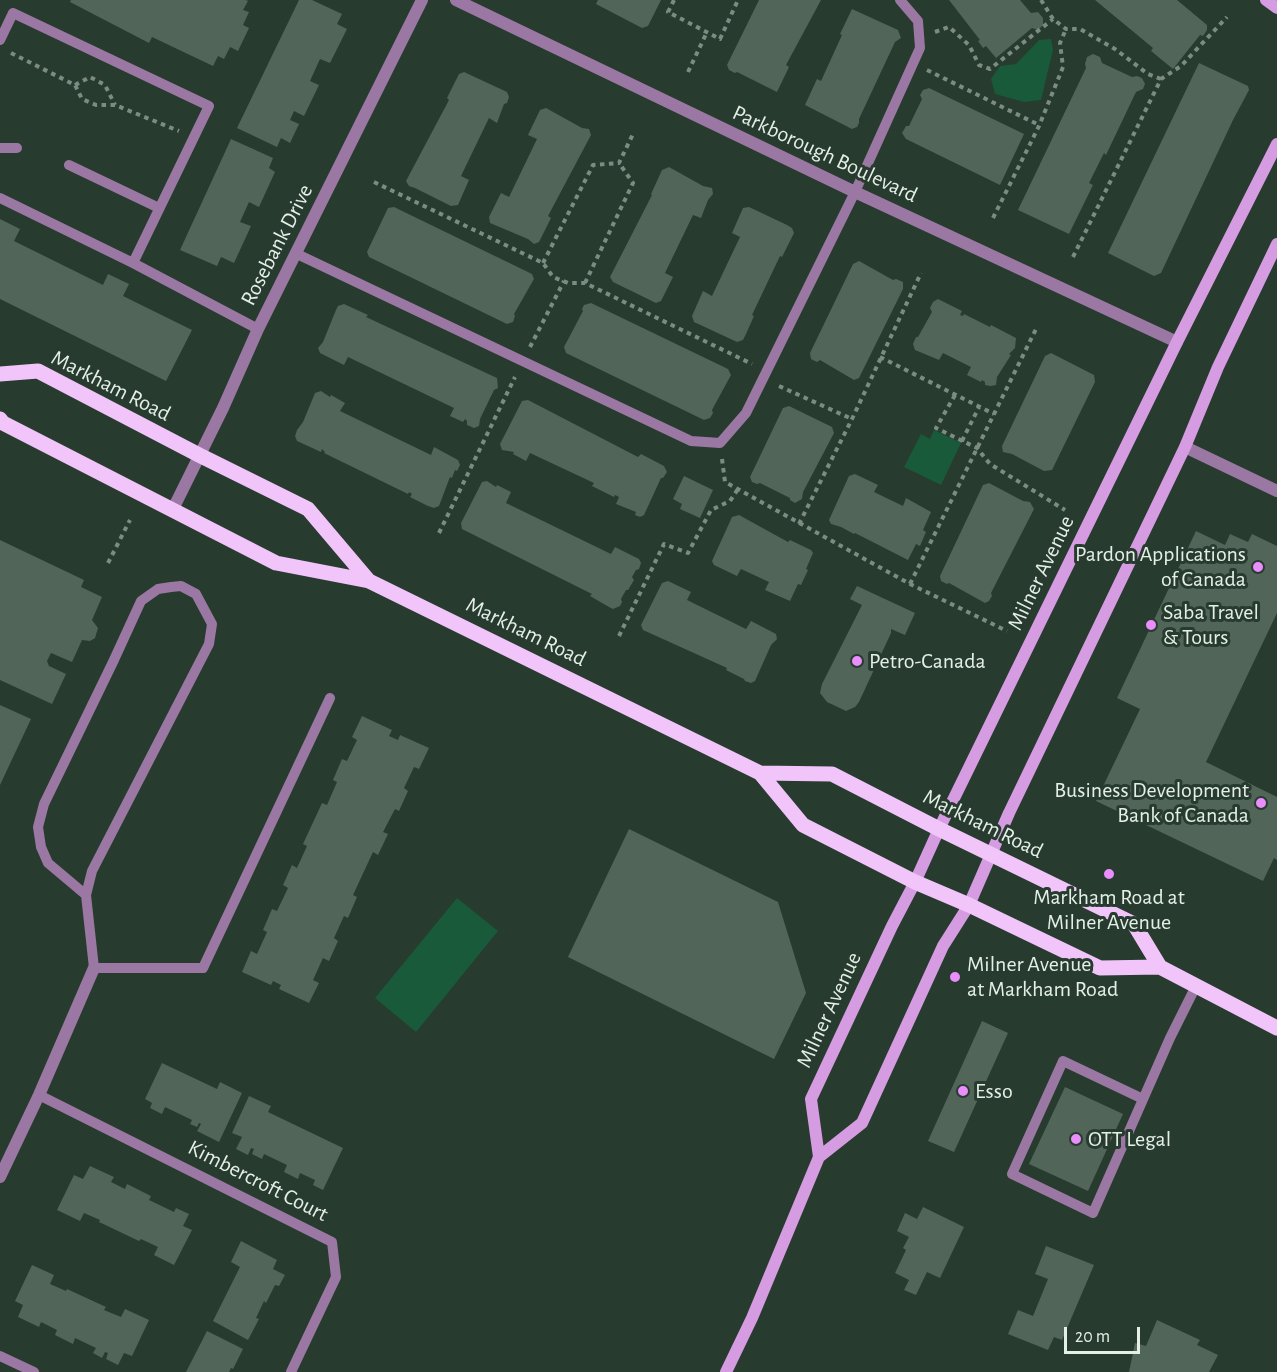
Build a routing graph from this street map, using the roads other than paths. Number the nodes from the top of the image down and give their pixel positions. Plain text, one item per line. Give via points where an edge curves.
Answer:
1 (422, 0) edge
2 (456, 0) edge
3 (900, 0) edge
4 (1266, 0) edge
5 (1277, 8) edge
6 (0, 40) edge
7 (1277, 144) edge
8 (0, 148) edge
9 (16, 148) dead end
10 (69, 165) dead end
11 (855, 192) junction
12 (0, 198) edge
13 (159, 208) junction
14 (1277, 244) edge
15 (297, 254) junction
16 (133, 263) junction
17 (258, 328) junction
18 (1177, 342) junction
19 (0, 374) edge
20 (0, 419) edge
21 (1185, 447) junction
22 (199, 455) junction
23 (1277, 491) edge
24 (172, 511) junction
25 (369, 581) junction
26 (330, 698) dead end
27 (760, 773) junction
28 (939, 829) junction
29 (991, 854) junction
30 (915, 882) junction
31 (86, 895) junction
32 (969, 905) junction
33 (1160, 967) junction
34 (94, 968) junction
35 (1196, 986) junction
36 (1277, 1028) edge
37 (39, 1095) junction
38 (1143, 1099) junction
39 (819, 1157) junction
40 (0, 1177) edge
41 (0, 1356) edge
42 (34, 1372) edge
43 (291, 1372) edge
44 (726, 1372) edge

1 - 15 street, Rosebank Drive
2 - 11 street, Parkborough Boulevard
3 - 11 lane via 918,21 920,48
4 - 5 main road
6 - 13 lane via 13,13 209,106
7 - 18 main road, Milner Avenue
8 - 9 lane
10 - 13 lane
11 - 15 lane via 746,413 720,443 691,441
11 - 18 street, Parkborough Boulevard
12 - 16 lane
13 - 16 lane
14 - 21 main road
15 - 17 street, Rosebank Drive
16 - 17 lane
17 - 22 street, Rosebank Drive
18 - 28 main road, Milner Avenue
19 - 22 main road, Markham Road via 38,371
20 - 24 main road, Markham Road
21 - 23 street
21 - 29 main road
22 - 24 street, Rosebank Drive
22 - 25 main road, Markham Road via 308,508
24 - 25 main road, Markham Road via 276,563
25 - 27 main road, Markham Road
26 - 34 lane via 203,968
27 - 28 main road, Markham Road via 832,774
27 - 30 main road, Markham Road via 803,825
28 - 29 main road, Markham Road
28 - 30 main road, Milner Avenue
29 - 32 main road
29 - 33 main road, Markham Road via 1134,924
30 - 32 main road, Markham Road
30 - 39 main road, Milner Avenue via 811,1099
31 - 31 lane via 92,871 209,644 212,624 196,594 182,586 158,589 141,601 44,804 38,827 48,863
31 - 34 lane
32 - 33 main road, Markham Road via 1100,968
32 - 39 main road via 943,946 862,1123
33 - 35 main road, Markham Road
34 - 37 street
35 - 36 main road, Markham Road
35 - 38 lane
37 - 40 street
37 - 43 lane, Kimbercroft Court via 332,1242 336,1277
38 - 38 lane via 1093,1213 1012,1174 1063,1061
39 - 44 main road
41 - 42 lane

